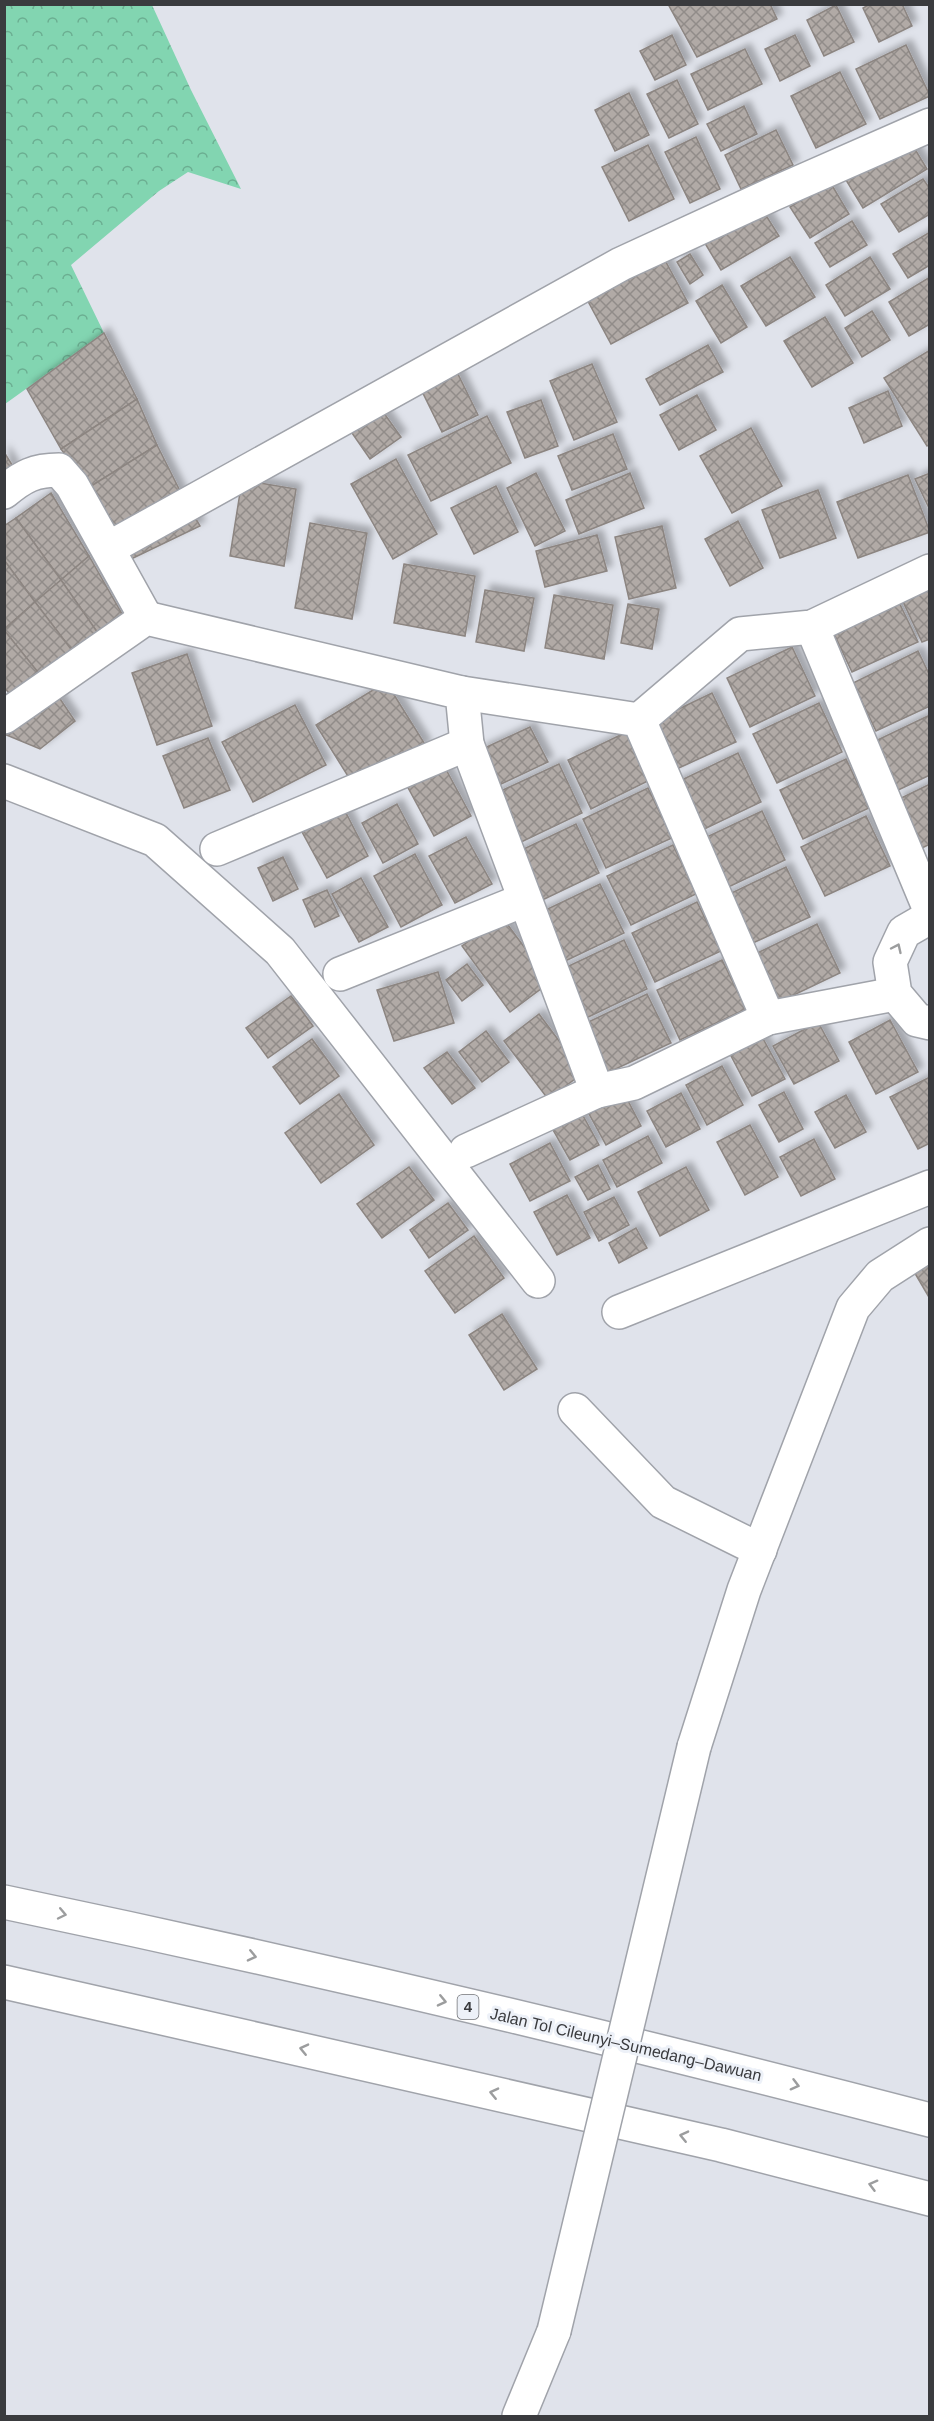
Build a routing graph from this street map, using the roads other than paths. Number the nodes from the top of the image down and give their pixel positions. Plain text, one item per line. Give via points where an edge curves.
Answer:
1 (930, 125) edge
2 (4, 492) edge
3 (109, 548) junction
4 (930, 571) edge
5 (146, 618) junction
6 (812, 627) junction
7 (462, 693) junction
8 (4, 717) edge
9 (639, 720) junction
10 (467, 744) junction
11 (4, 781) edge
12 (217, 849) dead end
13 (524, 900) junction
14 (930, 910) edge
15 (930, 916) edge
16 (340, 974) dead end
17 (895, 994) junction
18 (768, 1018) junction
19 (930, 1023) edge
20 (597, 1091) junction
21 (466, 1151) dead end
22 (930, 1187) edge
23 (930, 1244) edge
24 (538, 1281) dead end
25 (619, 1312) dead end
26 (575, 1410) dead end
27 (760, 1550) junction
28 (4, 1902) edge
29 (4, 1982) edge
30 (930, 2120) edge
31 (930, 2199) edge
32 (519, 2416) edge

1 - 3 main road via 621,264
2 - 3 main road via 40,470 59,470
3 - 5 main road
4 - 6 main road
5 - 7 main road
5 - 8 main road
6 - 9 main road via 740,634
6 - 14 main road
7 - 9 main road
7 - 10 main road
9 - 18 main road
10 - 12 main road
10 - 13 main road
11 - 24 main road via 155,840 279,951
13 - 16 main road
13 - 20 main road
17 -> 15 main road via 891,962 904,932
17 - 18 main road
17 - 19 main road via 917,1020
18 - 20 main road via 634,1083
20 - 21 main road
22 - 25 main road
23 - 27 main road via 880,1276 853,1308
26 - 27 main road via 663,1502
27 - 32 main road, bridge via 694,1747 554,2331
28 -> 30 main road, Jalan Tol Cileunyi–Sumedang–Dawuan / 4 via 728,2067
31 -> 29 main road via 721,2145

